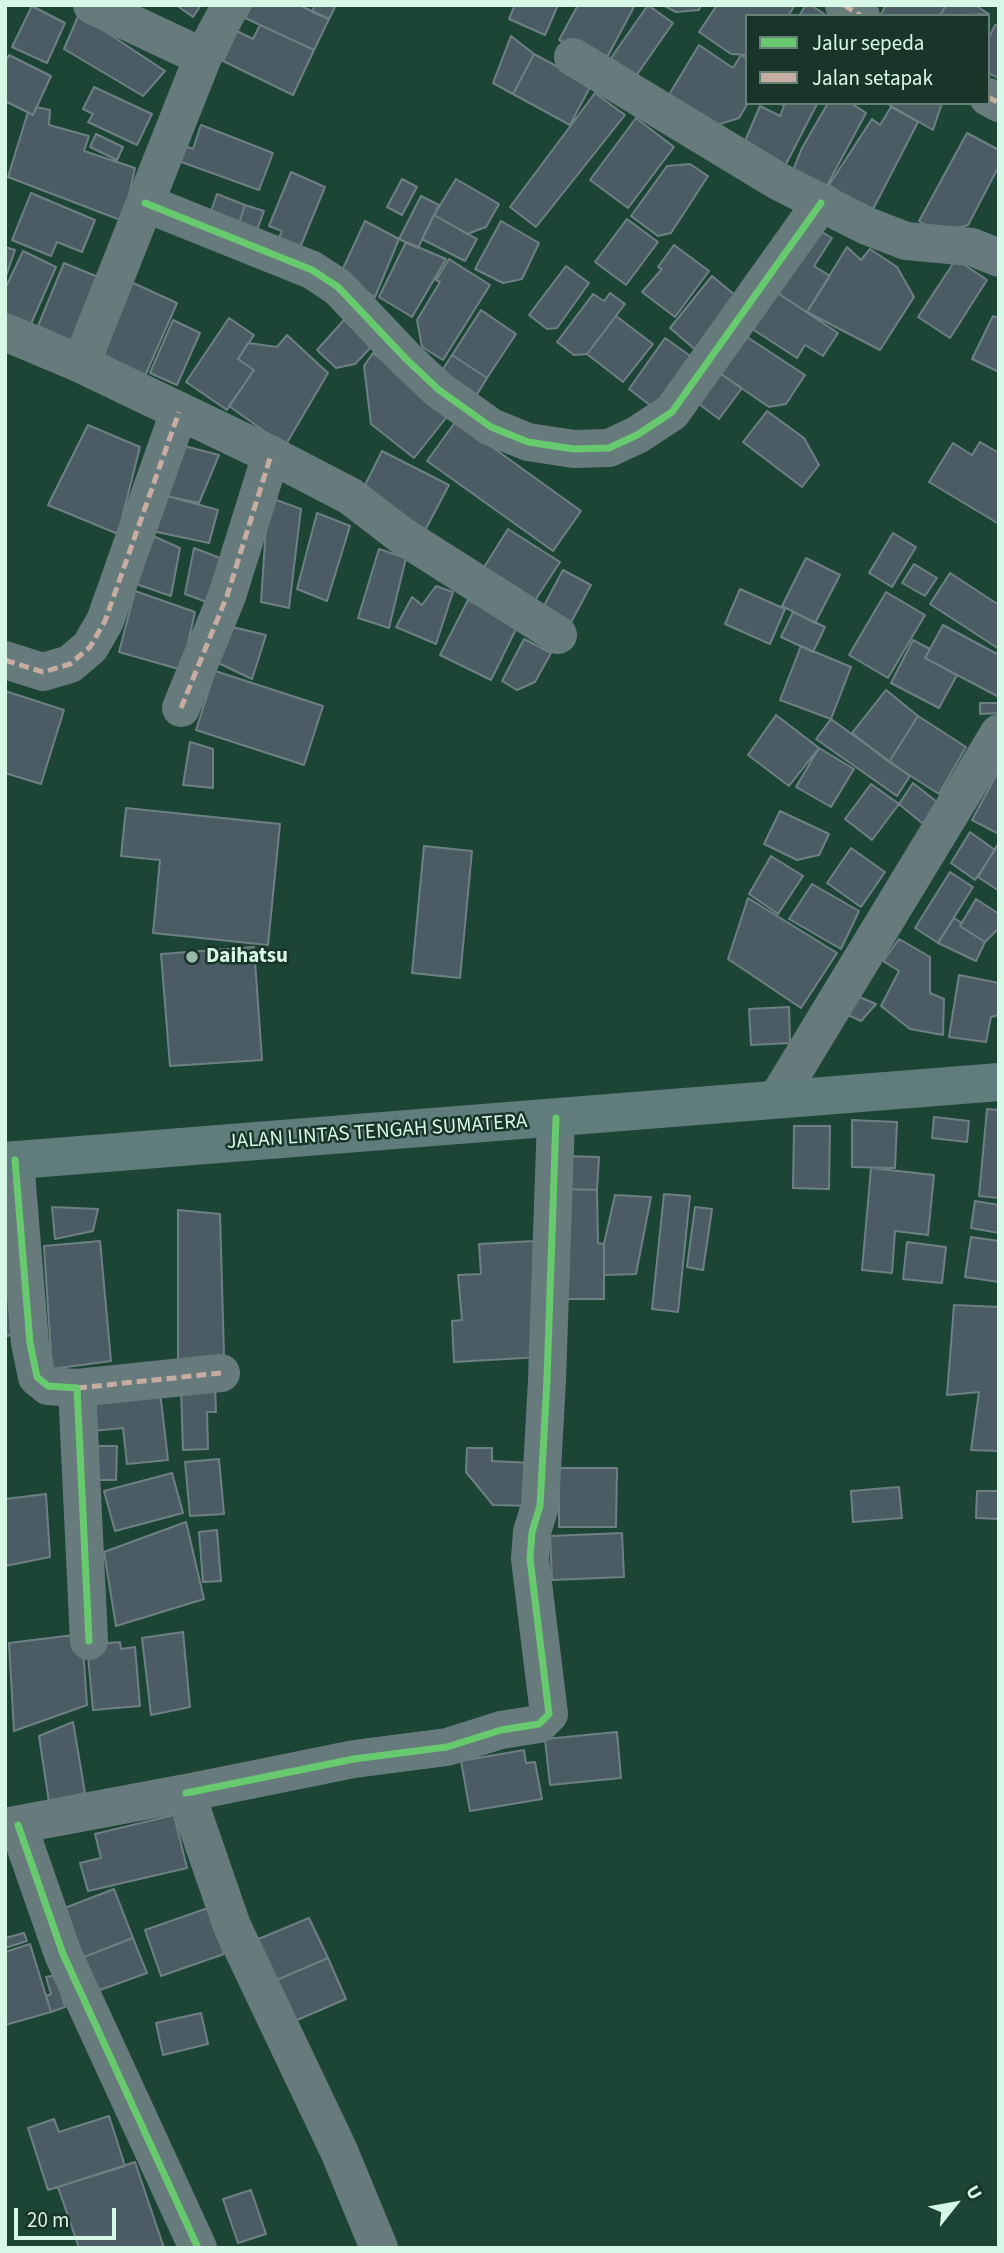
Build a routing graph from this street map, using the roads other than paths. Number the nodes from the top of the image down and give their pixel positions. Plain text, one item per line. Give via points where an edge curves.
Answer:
1 (92, 5) edge
2 (231, 5) edge
3 (203, 57) junction
4 (573, 57) dead end
5 (145, 203) junction
6 (821, 203) junction
7 (999, 258) edge
8 (5, 332) edge
9 (81, 364) junction
10 (180, 412) junction
11 (271, 454) junction
12 (558, 635) dead end
13 (5, 660) edge
14 (181, 708) dead end
15 (999, 733) edge
16 (999, 1082) edge
17 (777, 1099) junction
18 (556, 1118) junction
19 (10, 1161) edge
20 (221, 1373) dead end
21 (77, 1388) junction
22 (89, 1641) dead end
23 (186, 1793) junction
24 (12, 1826) edge
25 (198, 2248) edge
26 (379, 2248) edge

1 - 3 street
2 - 3 street
3 - 5 street
4 - 6 street
5 - 6 street via 312,270 338,287 439,390 491,427 528,442 574,449 609,448 672,412
5 - 9 street
6 - 7 street via 906,241 972,247
8 - 9 street
9 - 10 street
10 - 11 street
10 - 13 street via 105,621 90,647 70,664 43,672
11 - 12 street via 350,496 401,535
11 - 14 street via 227,596
15 - 17 street
16 - 17 highway, JALAN LINTAS TENGAH SUMATERA
17 - 18 highway, JALAN LINTAS TENGAH SUMATERA
18 - 19 highway, JALAN LINTAS TENGAH SUMATERA
18 - 23 street via 541,1493 530,1559 549,1714 539,1724 447,1747 366,1757
19 - 21 street via 37,1377 48,1386
20 - 21 street
21 - 22 street
23 - 24 street
23 - 26 street via 232,1926 339,2151
24 - 25 street via 63,1954

